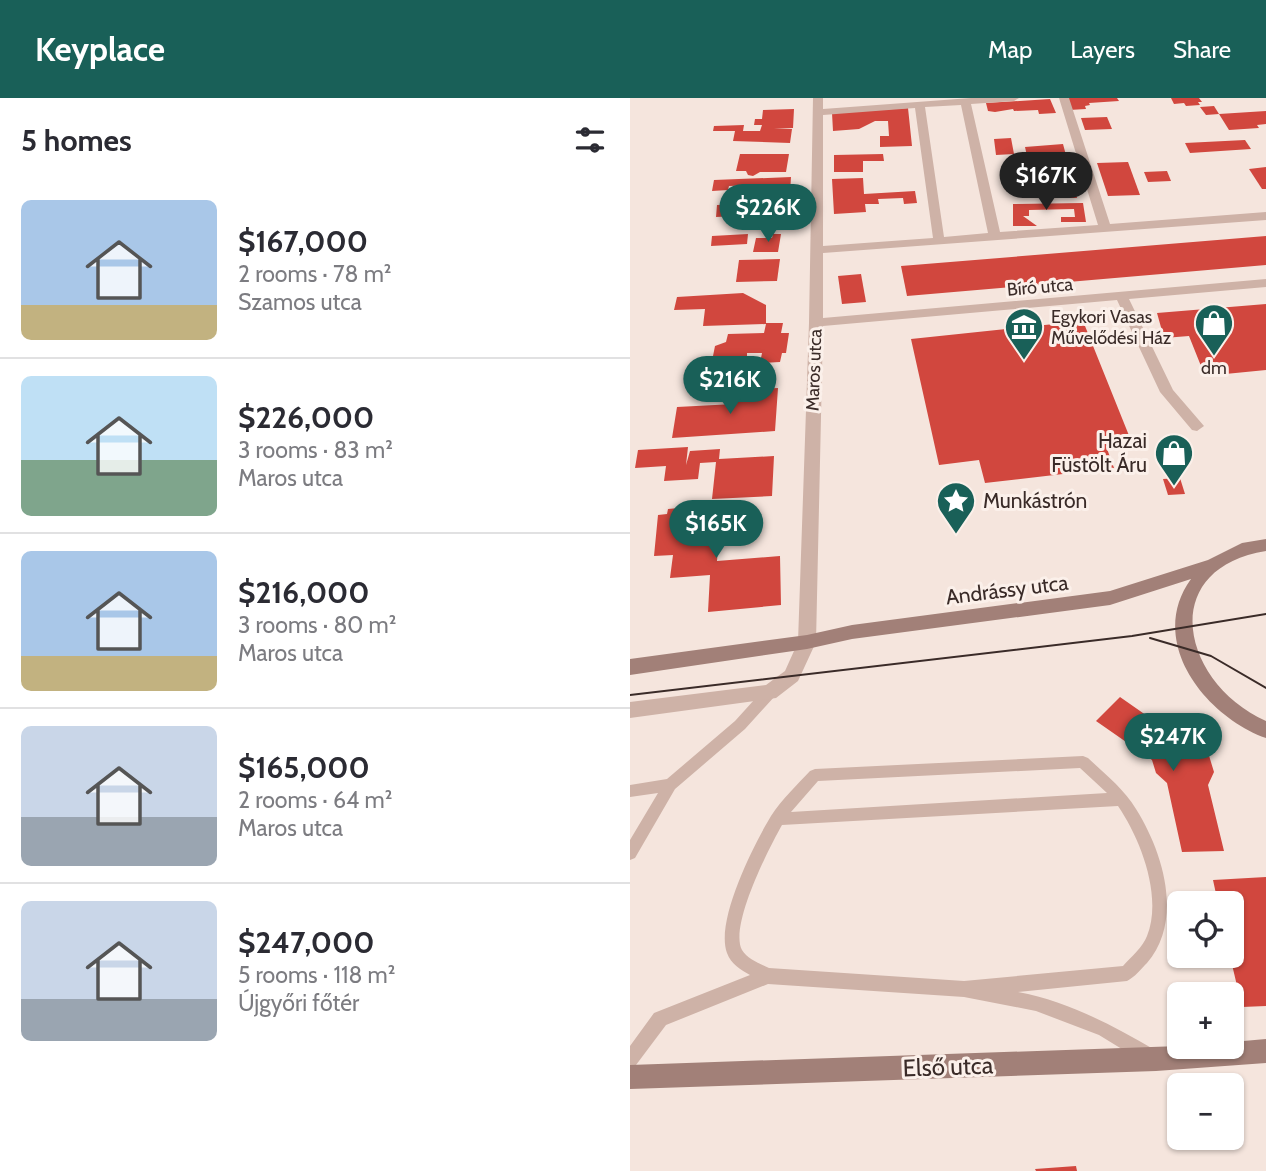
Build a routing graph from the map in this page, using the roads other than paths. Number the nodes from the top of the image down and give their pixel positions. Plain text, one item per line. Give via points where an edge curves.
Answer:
1 (1014, 98) edge
2 (1064, 98) edge
3 (965, 102) junction
4 (818, 105) edge
5 (919, 105) junction
6 (1266, 216) edge
7 (1105, 228) junction
8 (995, 236) junction
9 (940, 241) junction
10 (816, 250) junction
11 (1266, 283) edge
12 (1122, 297) junction
13 (816, 323) junction
14 (1197, 426) dead end
15 (1266, 544) edge
16 (1210, 566) junction
17 (807, 642) junction
18 (630, 667) edge
19 (770, 692) junction
20 (630, 710) edge
21 (1266, 730) edge
22 (670, 785) junction
23 (630, 791) edge
24 (1122, 799) junction
25 (777, 819) junction
26 (630, 853) edge
27 (768, 976) junction
28 (964, 989) junction
29 (1266, 1051) edge
30 (630, 1059) edge
31 (1156, 1059) junction
32 (630, 1077) edge

1 - 3 street
2 - 7 street
3 - 5 street
3 - 8 street
4 - 5 street
4 - 10 street, Maros utca
5 - 9 street
6 - 7 street
7 - 8 street
8 - 9 street
9 - 10 street
10 - 13 street, Maros utca
11 - 12 street, Bíró utca
12 - 13 street, Bíró utca
12 - 14 street via 1167,392
13 - 17 street, Maros utca
15 - 16 street, Andrássy utca via 1231,552
16 - 17 street, Andrássy utca via 1110,598
16 - 21 street via 1192,586 1183,620 1185,644 1192,662 1227,707
17 - 18 street, Andrássy utca
17 - 19 street via 792,676
19 - 20 street
19 - 22 lane via 740,725
22 - 23 lane
22 - 26 lane
24 - 25 lane
24 - 25 lane via 1083,762 815,775
24 - 28 lane via 1139,827 1161,905 1154,940 1127,973
25 - 27 lane via 733,915 731,936 734,951 745,963
27 - 28 lane
27 - 30 lane via 660,1019
28 - 31 lane via 1035,1003 1104,1029
29 - 31 street, Első utca
31 - 32 street, Első utca

